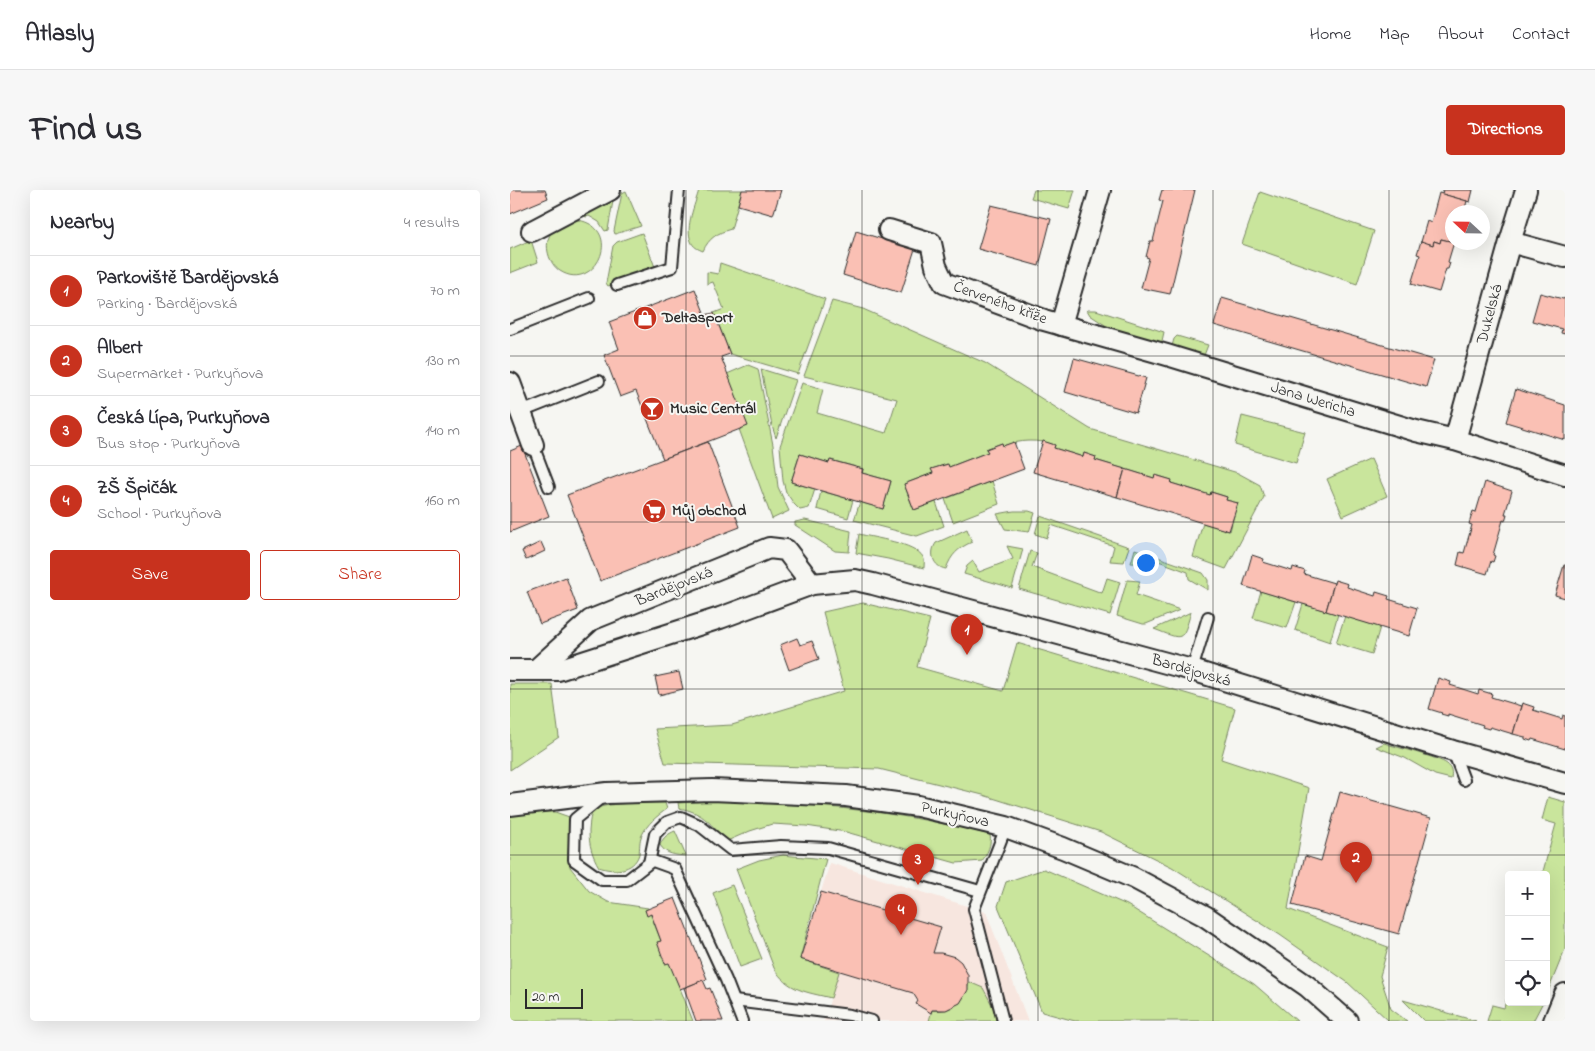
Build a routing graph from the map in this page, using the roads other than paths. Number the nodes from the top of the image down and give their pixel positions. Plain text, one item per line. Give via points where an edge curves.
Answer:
1 (610, 190) edge
2 (679, 190) edge
3 (1100, 190) edge
4 (1526, 190) edge
5 (889, 230) dead end
6 (532, 231) dead end
7 (1510, 242) junction
8 (1565, 257) edge
9 (617, 285) dead end
10 (589, 298) dead end
11 (1061, 325) junction
12 (510, 329) edge
13 (599, 381) dead end
14 (510, 382) edge
15 (516, 407) edge
16 (1455, 440) junction
17 (533, 445) joint
18 (1565, 475) edge
19 (549, 487) dead end
20 (812, 584) junction
21 (1208, 617) dead end
22 (510, 670) edge
23 (536, 670) junction
24 (1192, 670) junction
25 (1453, 751) junction
26 (1464, 780) dead end
27 (1565, 783) edge
28 (607, 793) junction
29 (510, 805) edge
30 (1006, 827) junction
31 (650, 860) junction
32 (980, 891) junction
33 (1565, 994) edge
34 (734, 1000) junction
35 (849, 1018) edge
36 (742, 1021) edge
37 (872, 1021) edge
38 (1003, 1021) edge
39 (1347, 1021) edge
40 (1554, 1021) edge

1 - 6 street
2 - 9 lane via 672,267
3 - 11 street, Červeného kříže
4 - 7 street, Dukelská
5 - 11 street, Červeného kříže via 931,243 944,283
7 - 8 street
7 - 16 street, Dukelská
10 - 12 lane
11 - 16 street, Jana Wericha
13 - 15 lane
14 - 15 street
15 - 17 street
16 - 18 street, Jana Wericha
17 - 19 lane
20 - 23 street, Bardějovská via 591,660 558,670
20 - 23 street, Bardějovská via 786,550 768,548 591,620
20 - 24 street, Bardějovská via 855,580 873,584
21 - 24 lane
22 - 23 street, Bardějovská
24 - 25 street, Bardějovská via 1288,706
25 - 26 lane
25 - 27 street, Bardějovská
28 - 29 street, Purkyňova
28 - 30 street, Purkyňova via 712,790 846,796 918,806
28 - 31 lane via 575,819 574,860 602,880 627,880
30 - 32 lane
30 - 39 street, Purkyňova via 1134,878 1205,916 1307,986
31 - 32 lane via 655,834 667,822 681,817 700,825 731,850 781,846 828,848
31 - 34 lane via 675,868
32 - 38 lane via 974,909
33 - 40 street
34 - 35 lane
34 - 36 lane
35 - 37 lane

